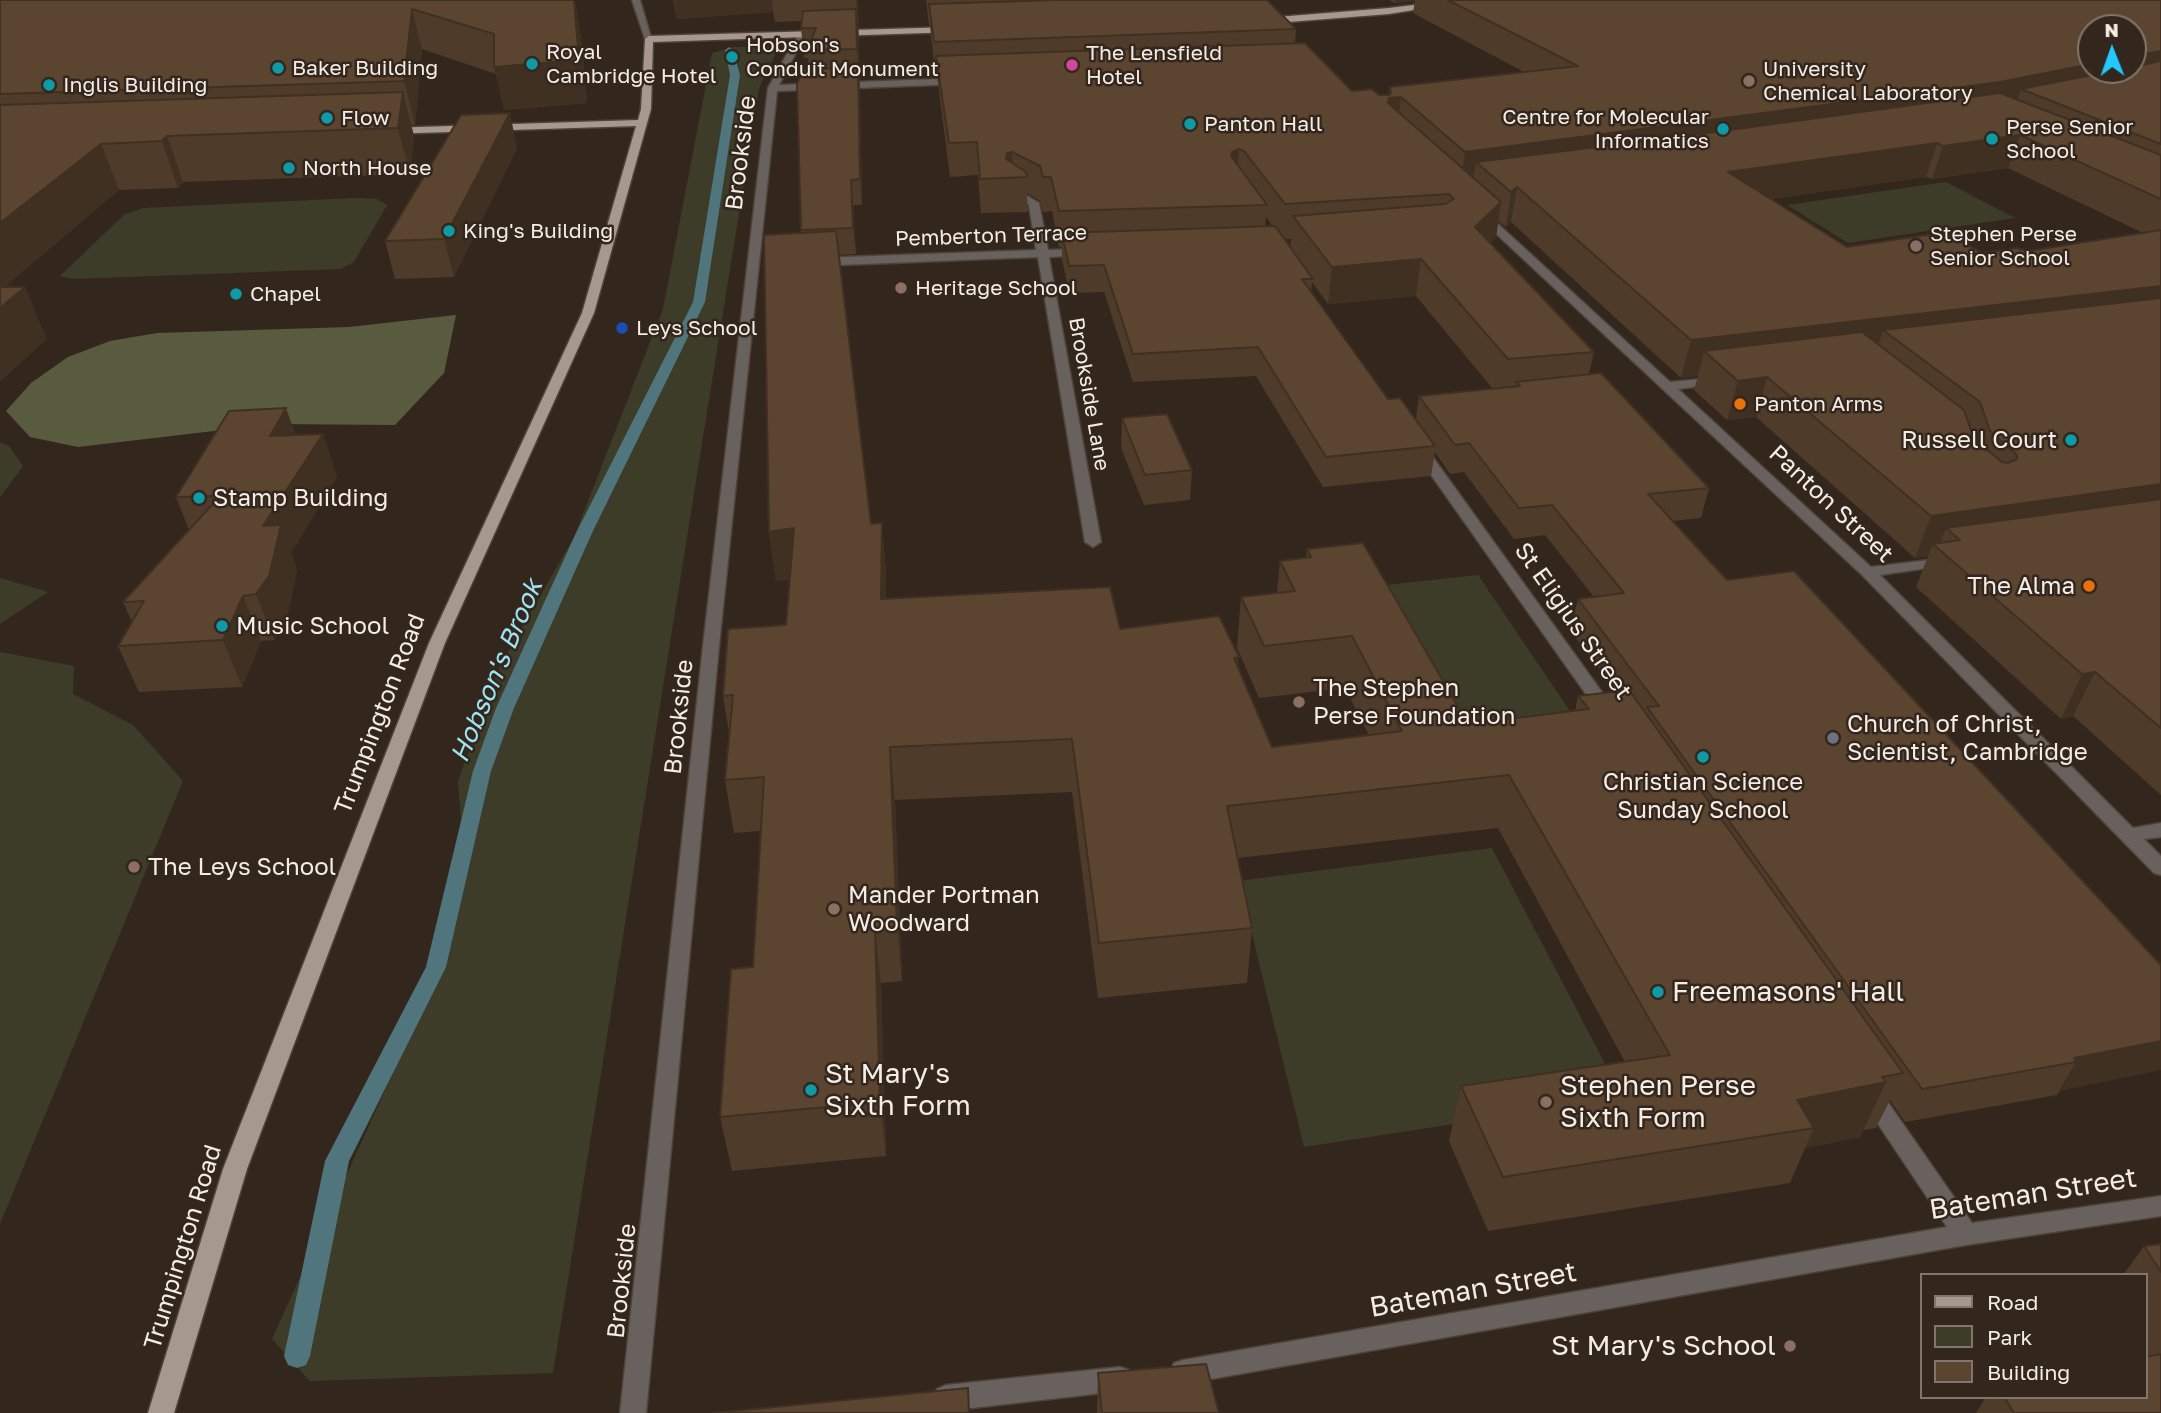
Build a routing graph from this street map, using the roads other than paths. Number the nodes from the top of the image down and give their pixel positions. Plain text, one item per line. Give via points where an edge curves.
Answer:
1 (636, 0) edge
2 (1473, 0) edge
3 (1273, 21) junction
4 (1248, 22) edge
5 (967, 29) edge
6 (1281, 30) edge
7 (802, 34) junction
8 (649, 39) junction
9 (968, 80) edge
10 (773, 88) junction
11 (642, 123) junction
12 (381, 131) edge
13 (1014, 191) edge
14 (1467, 202) edge
15 (1095, 252) edge
16 (1043, 253) junction
17 (809, 262) edge
18 (1735, 378) edge
19 (1670, 386) junction
20 (1407, 431) edge
21 (1094, 542) dead end
22 (1959, 558) edge
23 (1868, 572) junction
24 (1620, 730) edge
25 (2161, 830) edge
26 (2128, 835) junction
27 (2161, 868) edge
28 (1856, 1074) edge
29 (2161, 1206) edge
30 (1966, 1234) junction
31 (915, 1401) edge
32 (161, 1413) edge
33 (633, 1413) edge

1 - 8 street
2 - 3 main road
3 - 4 main road
3 - 6 street
5 - 7 main road
7 - 8 main road
7 - 10 street, Brookside
8 - 11 main road, Trumpington Road
9 - 10 street
10 - 33 street, Brookside via 760,264 711,646
11 - 12 main road
11 - 32 main road, Trumpington Road via 588,313 437,643 235,1169
13 - 16 street, Brookside Lane via 1034,203
14 - 19 street, Panton Street
15 - 16 street, Pemberton Terrace
16 - 17 street, Pemberton Terrace
16 - 21 street, Brookside Lane
18 - 19 street
19 - 23 street, Panton Street
20 - 24 street, St Eligius Street
22 - 23 street
23 - 26 street, Panton Street
25 - 26 street
26 - 27 street, Panton Street
28 - 30 street
29 - 30 street, Bateman Street
30 - 31 street, Bateman Street via 1214,1368

